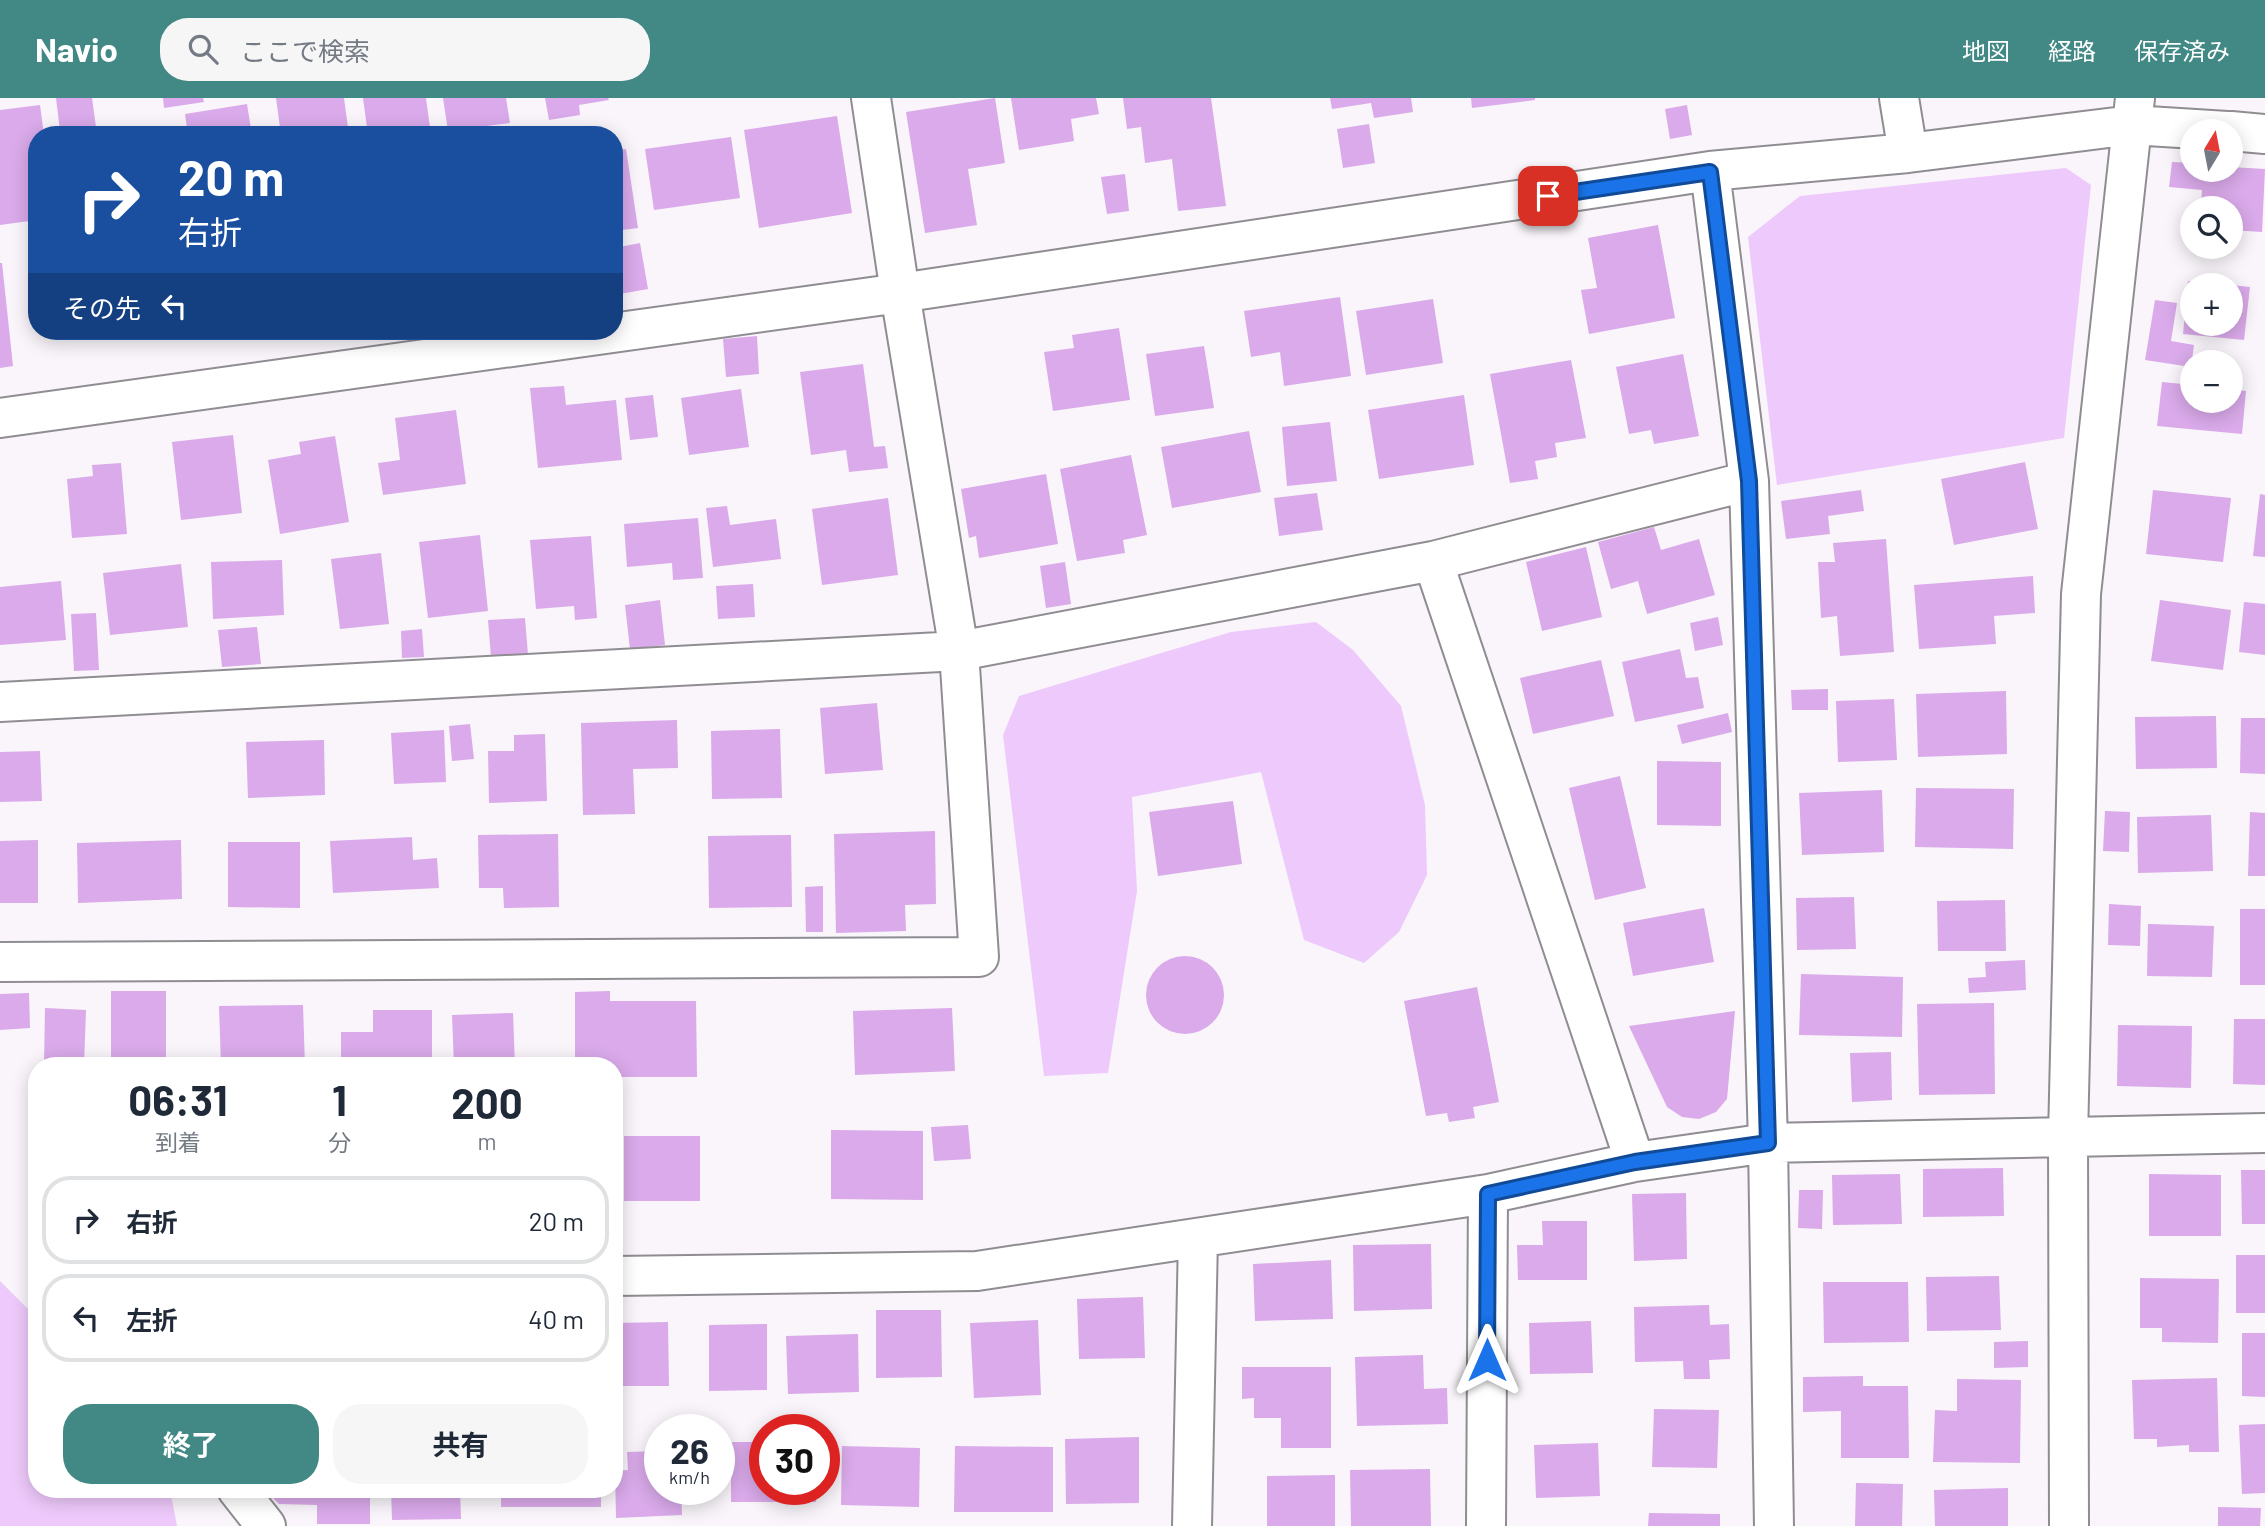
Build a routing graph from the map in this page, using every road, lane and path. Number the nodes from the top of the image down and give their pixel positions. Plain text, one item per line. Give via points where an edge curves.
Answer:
1 (871, 98) edge
2 (1899, 98) edge
3 (2133, 112) edge
4 (2180, 121) edge
5 (2244, 132) edge
6 (2265, 134) edge
7 (1908, 153) junction
8 (1710, 172) junction
9 (900, 293) junction
10 (623, 331) edge
11 (562, 340) edge
12 (0, 418) edge
13 (1749, 481) junction
14 (1433, 561) junction
15 (959, 651) junction
16 (0, 702) edge
17 (0, 962) edge
18 (2265, 1133) edge
19 (2068, 1137) junction
20 (1768, 1143) junction
21 (1635, 1162) junction
22 (1488, 1194) junction
23 (1198, 1238) junction
24 (623, 1276) edge
25 (244, 1498) edge
26 (266, 1526) edge
27 (1192, 1526) edge
28 (1486, 1526) edge
29 (1774, 1526) edge
30 (2069, 1526) edge

1 - 9 street
2 - 7 street
3 - 4 street
3 - 7 street
3 - 19 street via 2081,594
5 - 6 street
7 - 8 street
8 - 9 street
8 - 13 street
9 - 10 street
9 - 15 street
11 - 12 street
13 - 14 street
13 - 20 street
14 - 15 street
14 - 21 street
15 - 16 street
15 - 17 street via 979,957
18 - 19 street
19 - 20 street
19 - 30 street
20 - 21 street
20 - 29 street
21 - 22 street
22 - 23 street
22 - 28 street
23 - 24 street via 977,1272
23 - 27 street
25 - 26 street

